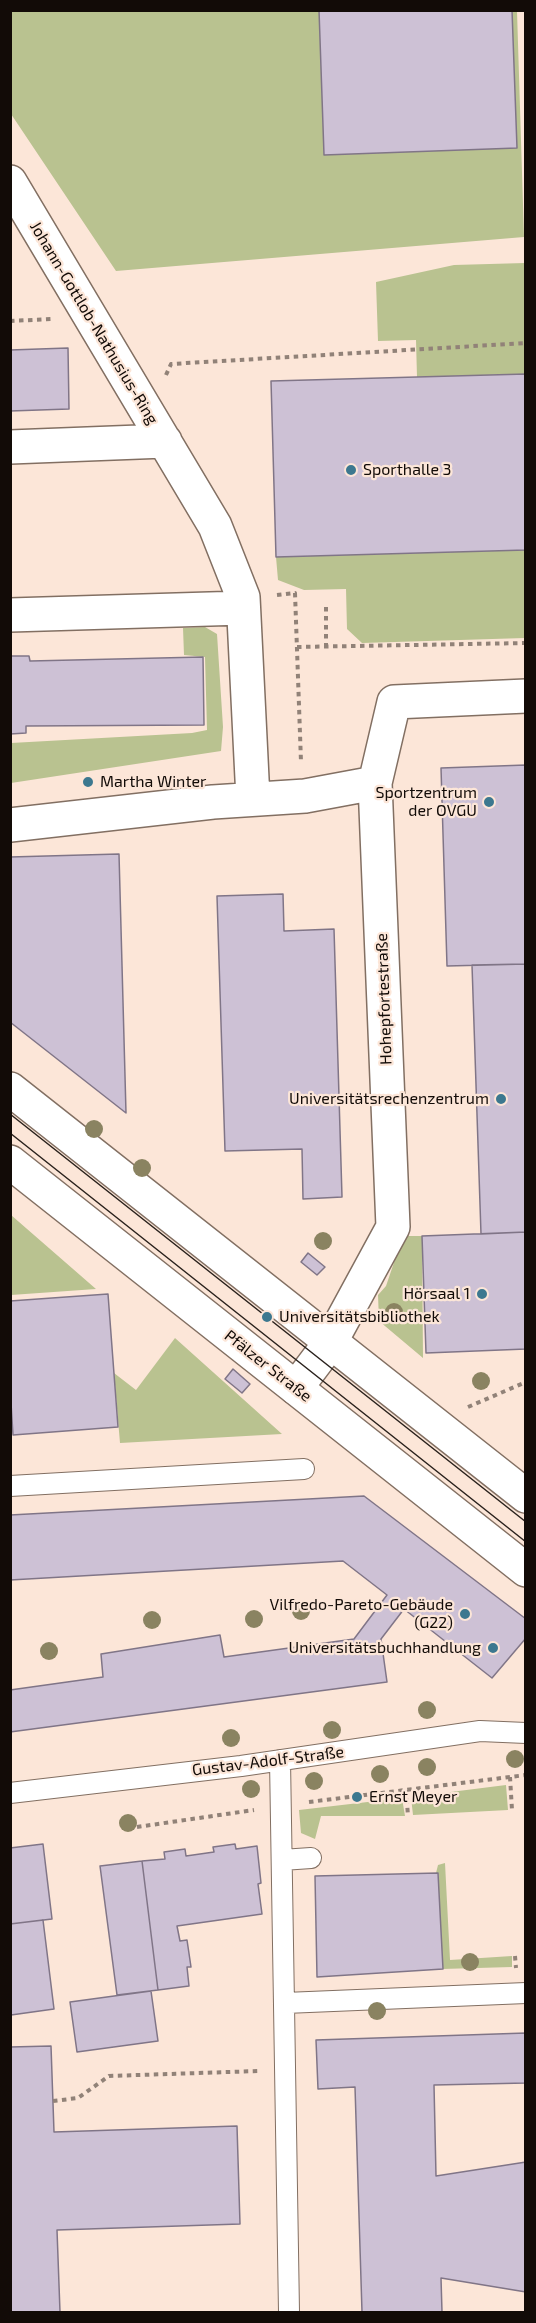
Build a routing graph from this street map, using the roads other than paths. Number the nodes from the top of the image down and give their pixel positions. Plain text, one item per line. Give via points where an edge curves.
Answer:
1 (15, 198) edge
2 (157, 427) junction
3 (10, 447) edge
4 (243, 602) junction
5 (10, 615) edge
6 (525, 696) edge
7 (375, 783) junction
8 (253, 799) junction
9 (10, 825) edge
10 (10, 1089) edge
11 (10, 1162) edge
12 (330, 1343) junction
13 (296, 1388) junction
14 (304, 1469) dead end
15 (10, 1486) edge
16 (525, 1496) edge
17 (525, 1570) edge
18 (525, 1733) edge
19 (280, 1760) junction
20 (10, 1793) edge
21 (311, 1857) dead end
22 (282, 1860) junction
23 (525, 1993) edge
24 (285, 2003) junction
25 (289, 2313) edge

1 - 2 street, Johann-Gottlob-Nathusius-Ring
2 - 3 street, Johann-Gottlob-Nathusius-Ring
2 - 4 street, Johann-Gottlob-Nathusius-Ring via 215,526
4 - 5 street
4 - 8 street, Johann-Gottlob-Nathusius-Ring
6 - 7 street, Hohepfortestraße via 394,702
7 - 8 street via 305,796
7 - 12 street, Hohepfortestraße via 393,1227
8 - 9 street
10 - 12 street
11 - 13 street, Pfälzer Straße
12 - 13 street, Hohepfortestraße
12 - 16 street
13 - 17 street, Pfälzer Straße
14 - 15 lane
18 - 19 lane, Gustav-Adolf-Straße via 480,1731
19 - 20 lane, Gustav-Adolf-Straße
19 - 22 lane
21 - 22 lane
22 - 24 lane
23 - 24 lane
24 - 25 lane

